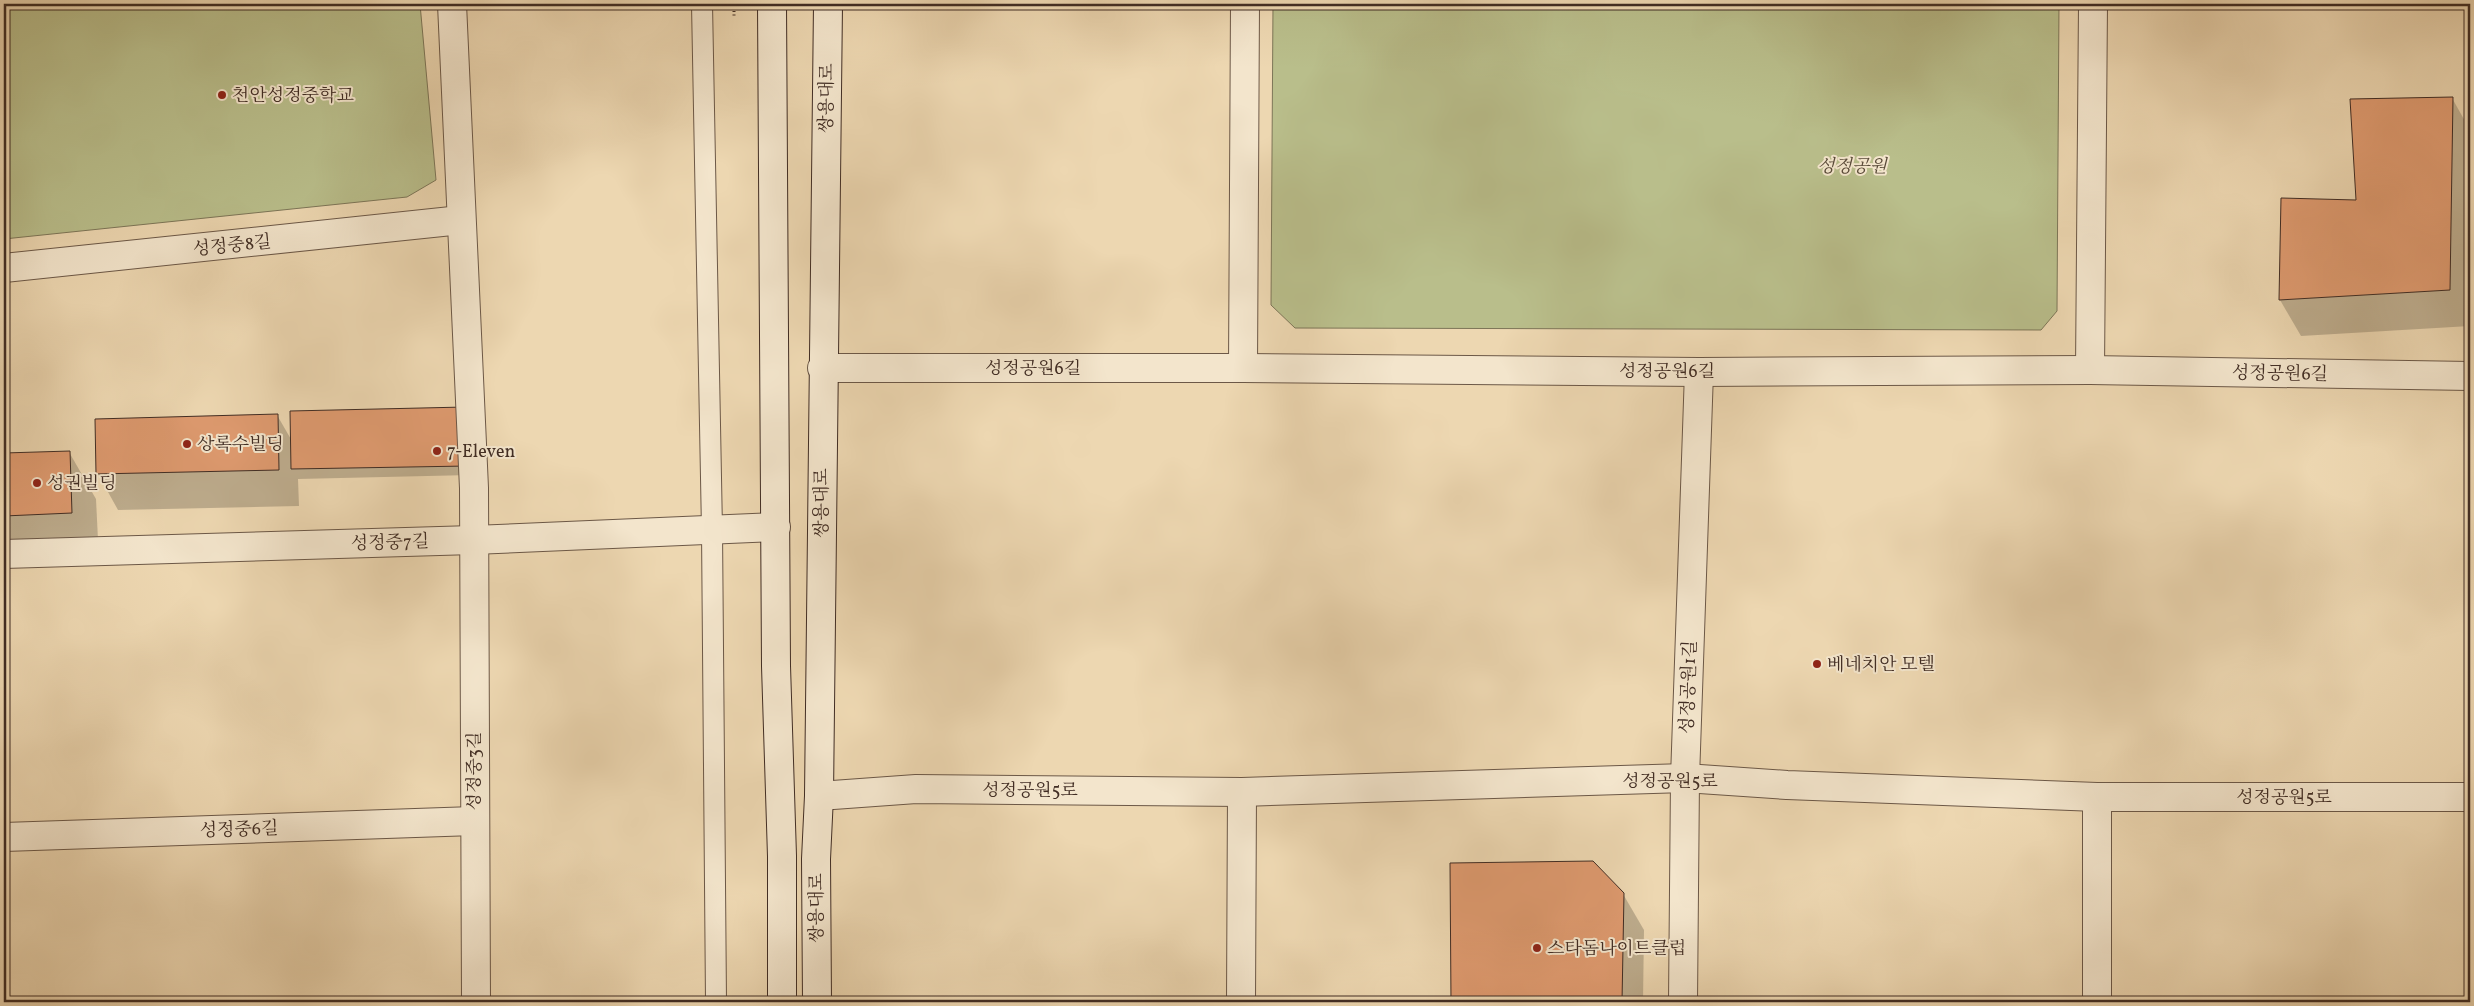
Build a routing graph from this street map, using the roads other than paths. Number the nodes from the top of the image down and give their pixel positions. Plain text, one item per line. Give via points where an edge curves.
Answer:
1 (452, 4) edge
2 (702, 4) edge
3 (772, 4) edge
4 (828, 4) edge
5 (1245, 4) edge
6 (2093, 4) edge
7 (461, 220) junction
8 (4, 268) edge
9 (822, 368) junction
10 (1243, 368) junction
11 (2090, 370) junction
12 (1699, 372) junction
13 (2470, 376) edge
14 (776, 527) junction
15 (712, 530) junction
16 (472, 540) junction
17 (4, 554) edge
18 (1685, 778) junction
19 (1242, 792) junction
20 (819, 796) junction
21 (2097, 796) junction
22 (2470, 797) edge
23 (474, 821) junction
24 (4, 837) edge
25 (476, 1002) edge
26 (716, 1002) edge
27 (782, 1002) edge
28 (817, 1002) edge
29 (1241, 1002) edge
30 (1683, 1002) edge
31 (2097, 1002) edge

1 - 7 street, 성정중3길
2 - 15 lane
3 - 14 street, 쌍용대로
4 - 9 street, 쌍용대로
5 - 10 street
6 - 11 street
7 - 8 street, 성정중8길
7 - 16 street, 성정중3길 via 474,488
9 - 10 street, 성정공원6길
9 - 20 street, 쌍용대로
10 - 12 street, 성정공원6길
11 - 12 street, 성정공원6길
11 - 13 street, 성정공원6길
12 - 18 street, 성정공원1길
14 - 15 street, 성정중7길
14 - 27 street, 쌍용대로
15 - 16 street, 성정중7길
15 - 26 lane
16 - 17 street, 성정중7길
16 - 23 street, 성정중3길
18 - 19 street, 성정공원5로
18 - 21 street, 성정공원5로 via 1786,786
18 - 30 street, 성정공원1길
19 - 20 street, 성정공원5로 via 916,789
19 - 29 street
20 - 28 street, 쌍용대로
21 - 22 street, 성정공원5로
21 - 31 street
23 - 24 street, 성정중6길
23 - 25 street, 성정중3길

